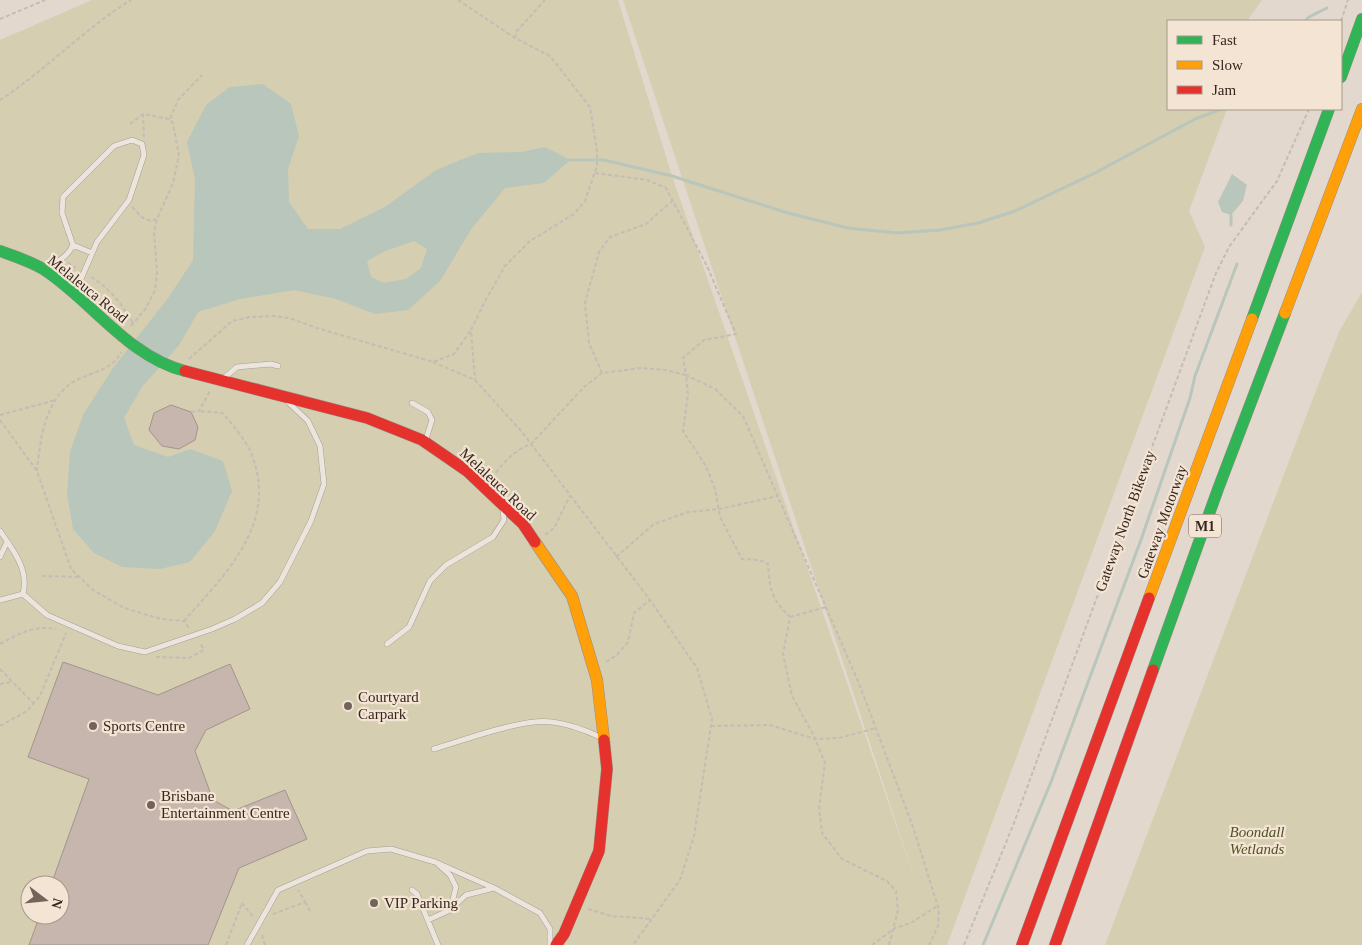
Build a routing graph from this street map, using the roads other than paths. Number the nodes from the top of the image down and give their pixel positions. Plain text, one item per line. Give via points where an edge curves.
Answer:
1 (1362, 19) edge
2 (1342, 74) edge
3 (1362, 109) edge
4 (1329, 110) edge
5 (73, 245) junction
6 (1, 250) edge
7 (92, 253) junction
8 (42, 268) junction
9 (80, 301) junction
10 (278, 366) dead end
11 (218, 381) junction
12 (281, 396) junction
13 (412, 403) dead end
14 (425, 442) junction
15 (502, 504) junction
16 (0, 531) edge
17 (7, 542) junction
18 (0, 556) edge
19 (23, 594) junction
20 (0, 600) edge
21 (387, 644) dead end
22 (604, 738) junction
23 (434, 749) dead end
24 (435, 862) junction
25 (494, 888) junction
26 (412, 890) dead end
27 (450, 910) junction
28 (428, 920) junction
29 (247, 945) edge
30 (438, 945) edge
31 (550, 945) edge
32 (556, 945) edge
33 (1022, 945) edge
34 (1055, 945) edge

1 - 2 main road
3 - 34 main road, M1 via 1218,489
4 - 33 main road, Gateway Motorway / M1
5 - 7 lane
5 - 7 lane via 62,213 63,197 114,146 132,140 142,144 144,155 127,202
5 - 8 lane via 62,259
6 - 8 main road, Melaleuca Road
7 - 9 lane via 80,279
8 - 9 main road, Melaleuca Road
9 - 11 main road, Melaleuca Road via 126,341 172,368
10 - 11 lane via 237,366
11 - 12 main road, Melaleuca Road
12 - 14 main road, Melaleuca Road via 367,418
12 - 19 lane via 308,421 320,446 324,484 311,521 280,582 262,603 220,626 145,652 118,646 48,615
13 - 14 lane via 428,412 432,420
14 - 15 main road, Melaleuca Road via 467,472
15 - 21 lane via 504,520 493,537 446,565 430,581 409,627
15 - 22 main road, Melaleuca Road via 523,524 572,596 597,680
16 - 17 lane
17 - 18 lane
17 - 19 lane via 17,555 26,580
19 - 20 lane
22 - 23 lane via 580,727 550,722 519,725
22 - 32 main road, Melaleuca Road via 608,769 599,851 564,934
24 - 25 lane
24 - 27 lane via 450,875 456,887
24 - 29 lane via 390,849 368,851 278,890
25 - 27 lane via 466,895
25 - 31 lane via 540,913 550,929
26 - 28 lane via 417,894
27 - 28 lane
28 - 30 lane

